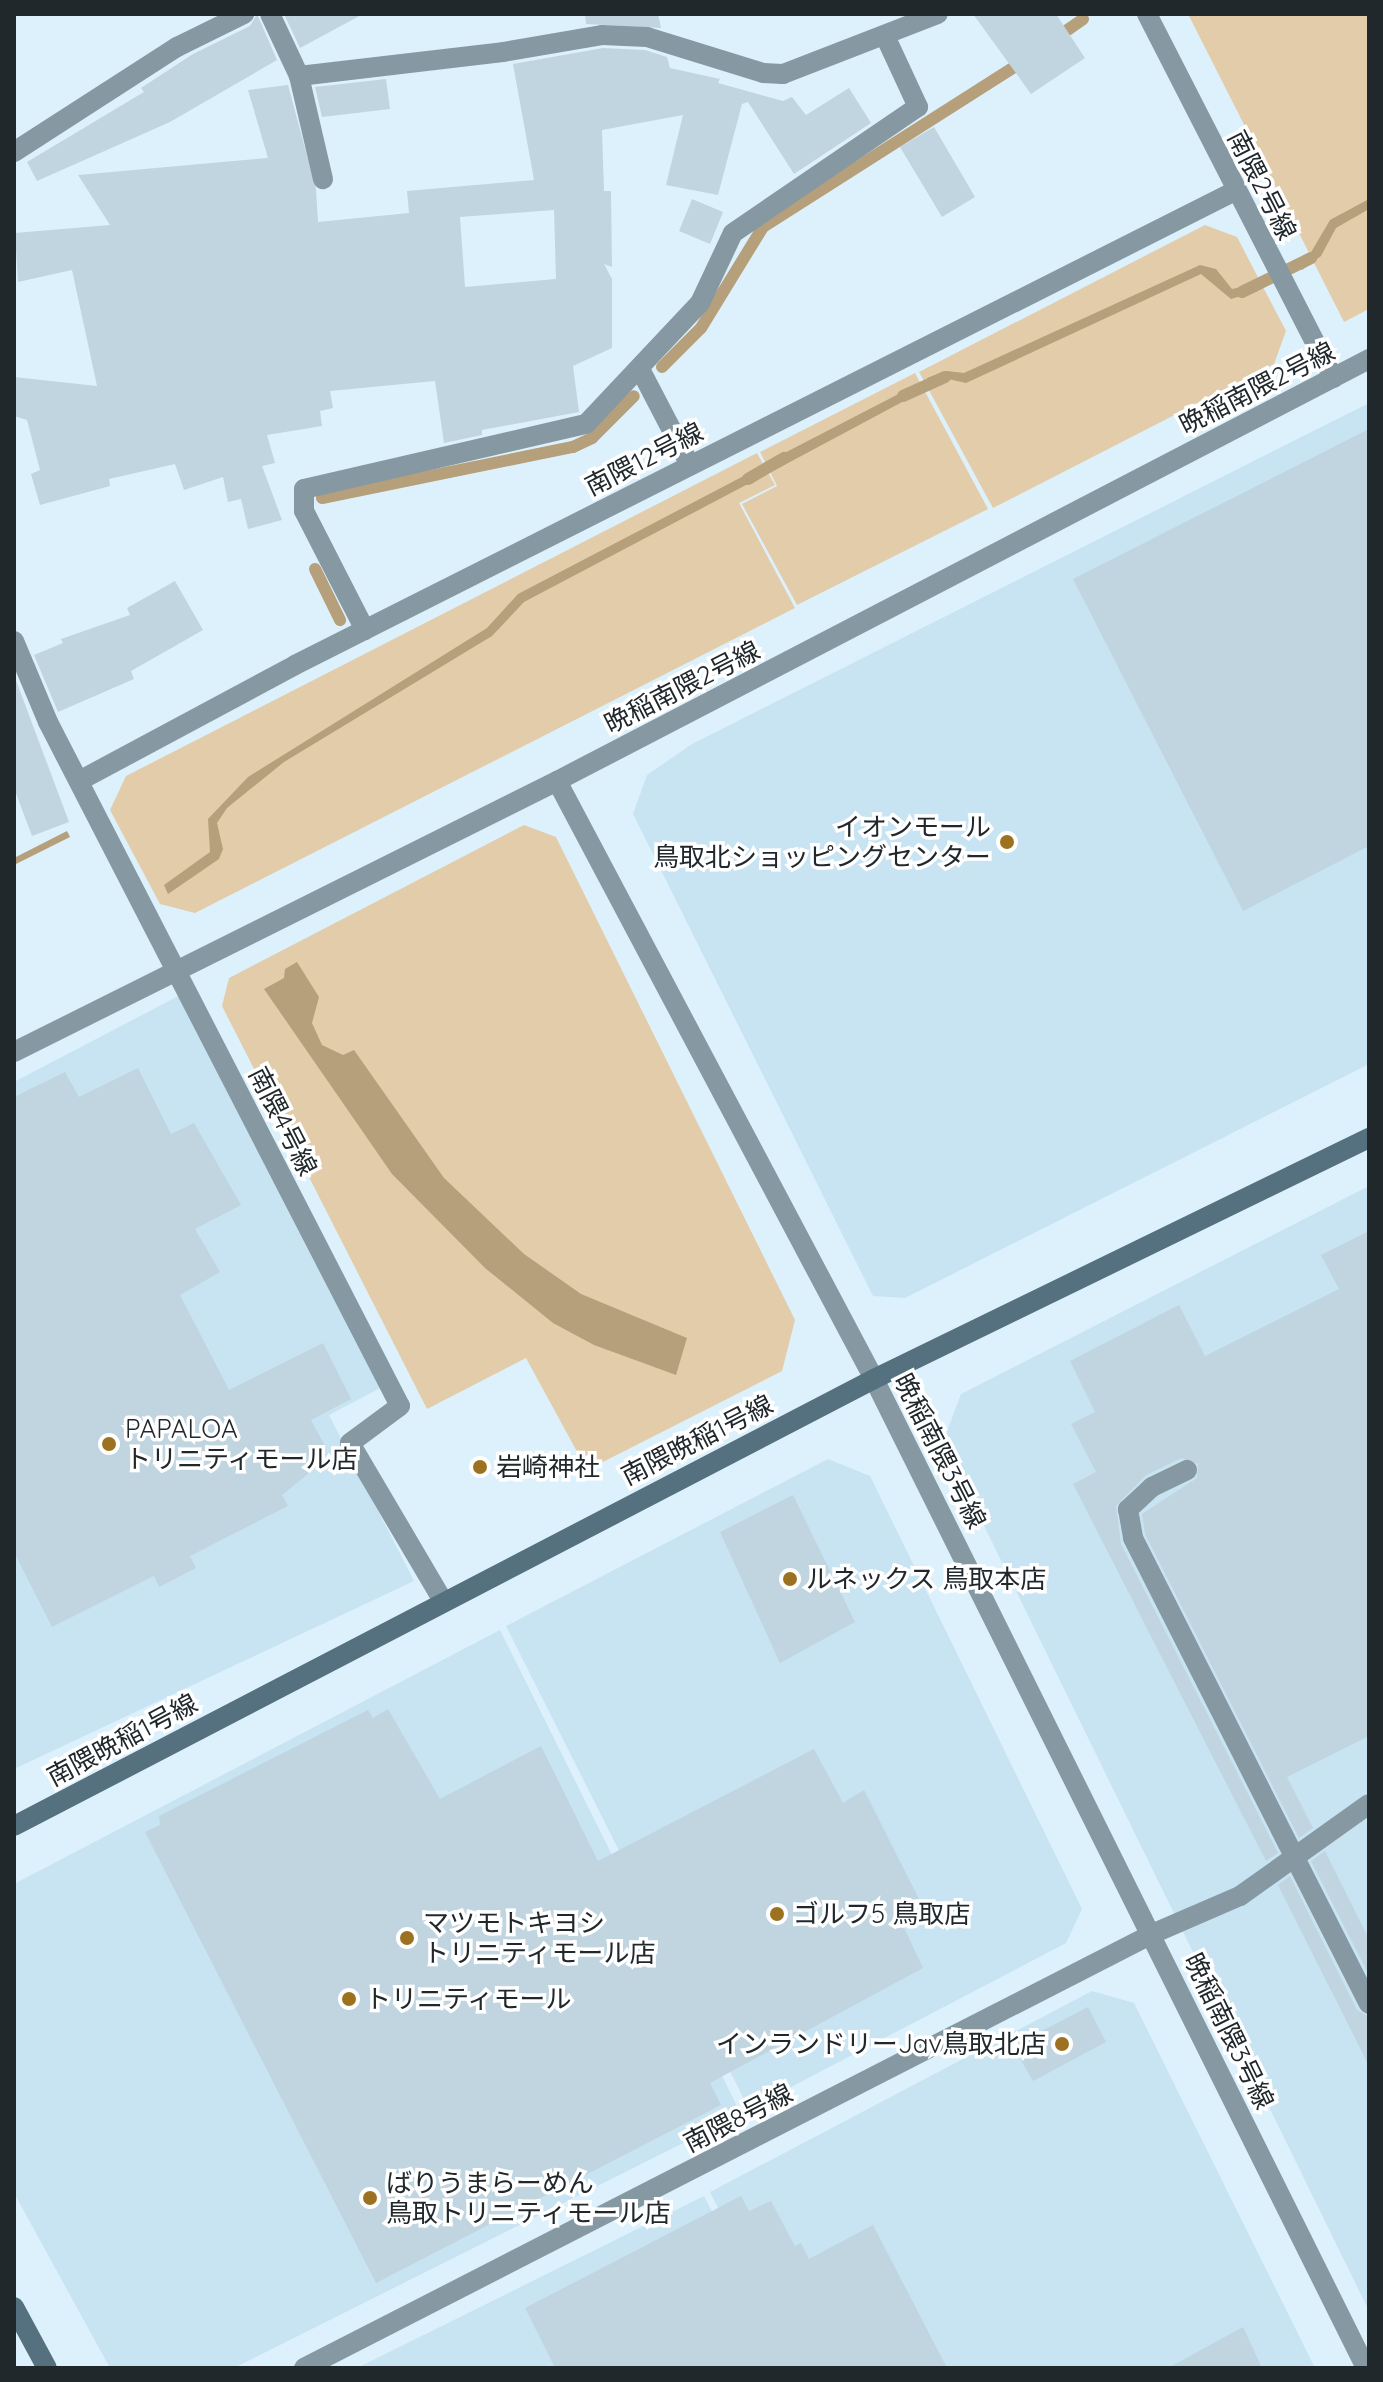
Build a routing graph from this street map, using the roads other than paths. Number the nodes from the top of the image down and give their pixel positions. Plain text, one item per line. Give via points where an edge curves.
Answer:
1 (244, 14) edge
2 (270, 14) edge
3 (938, 14) edge
4 (1147, 14) edge
5 (886, 38) junction
6 (299, 76) junction
7 (14, 152) edge
8 (323, 179) dead end
9 (1235, 191) junction
10 (1369, 359) edge
11 (640, 369) junction
12 (1333, 378) junction
13 (690, 465) junction
14 (365, 630) junction
15 (14, 641) edge
16 (79, 781) junction
17 (557, 781) junction
18 (176, 971) junction
19 (14, 1052) edge
20 (1369, 1138) edge
21 (874, 1379) junction
22 (1187, 1470) dead end
23 (442, 1599) junction
24 (1369, 1804) edge
25 (14, 1826) edge
26 (1152, 1934) junction
27 (1369, 2004) edge
28 (14, 2307) edge
29 (47, 2368) edge
30 (304, 2368) edge
31 (1366, 2368) edge

1 - 7 street via 177,47
2 - 6 street
3 - 5 street
4 - 9 street, 南隈2号線
5 - 6 street via 783,74 763,73 647,37 602,35
5 - 11 street via 918,107 733,233 700,303
6 - 8 street
9 - 12 street, 南隈2号線
9 - 13 street, 南隈12号線
10 - 12 street, 晩稲南隈2号線
11 - 13 street
11 - 14 street via 586,424 572,429 304,489 304,511
12 - 17 street, 晩稲南隈2号線
13 - 14 street, 南隈12号線
14 - 16 street, 南隈12号線
15 - 16 street, 南隈4号線
16 - 18 street, 南隈4号線
17 - 18 street, 晩稲南隈2号線
17 - 21 street, 晩稲南隈3号線
18 - 19 street, 晩稲南隈2号線
18 - 23 street, 南隈4号線 via 400,1406 350,1443
20 - 21 street, 南隈晩稲1号線
21 - 23 street, 南隈晩稲1号線
21 - 26 street, 晩稲南隈3号線
22 - 27 street, bridge via 1152,1487 1128,1509 1133,1538
23 - 25 street, 南隈晩稲1号線
24 - 26 street, 南隈8号線 via 1240,1896
26 - 30 street, 南隈8号線
26 - 31 street, 晩稲南隈3号線
28 - 29 street

